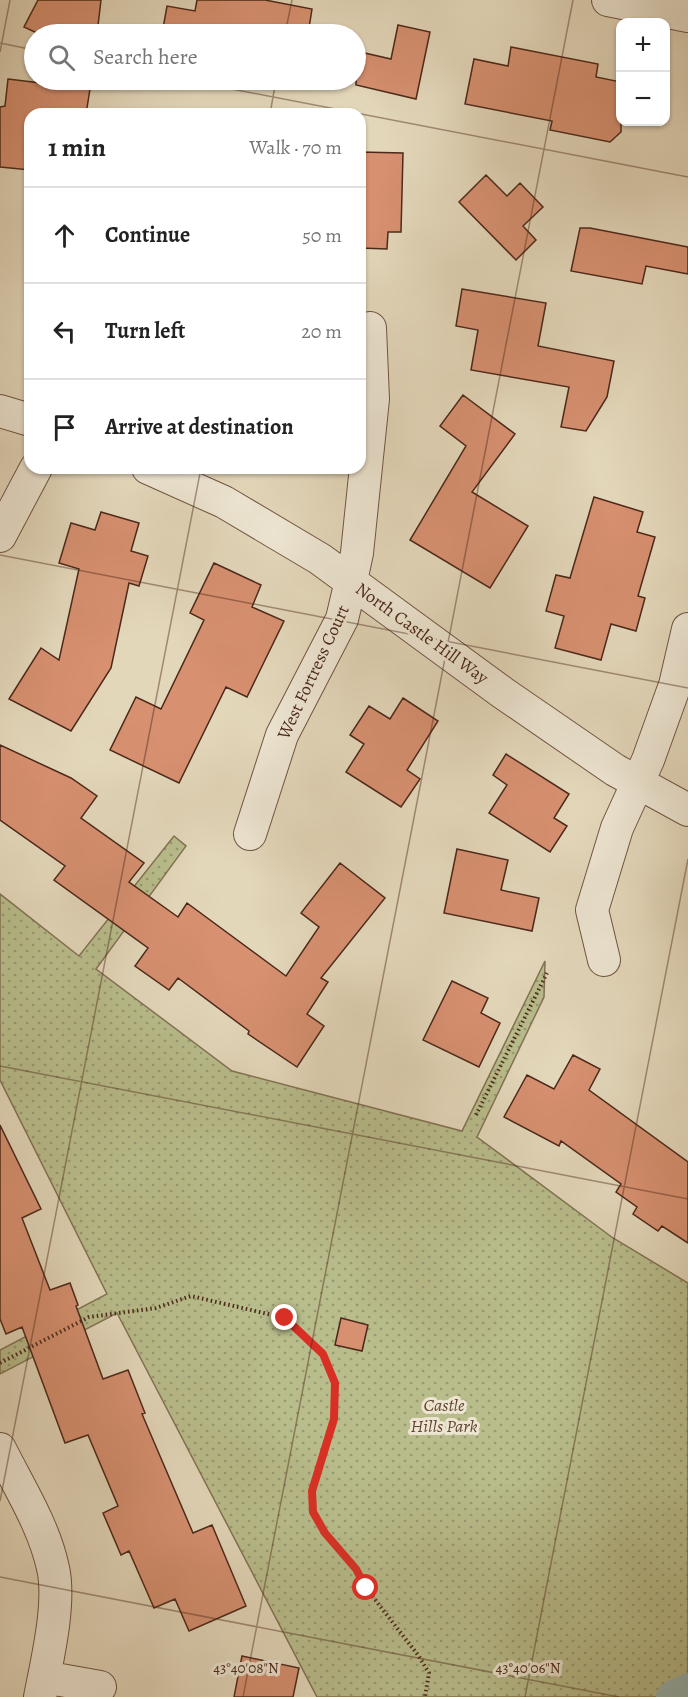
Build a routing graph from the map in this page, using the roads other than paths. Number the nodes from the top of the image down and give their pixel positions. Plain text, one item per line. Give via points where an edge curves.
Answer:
1 (608, 0) edge
2 (688, 16) edge
3 (370, 328) dead end
4 (0, 411) edge
5 (24, 418) edge
6 (366, 466) edge
7 (33, 474) edge
8 (161, 474) edge
9 (365, 474) edge
10 (0, 536) edge
11 (351, 581) junction
12 (688, 629) edge
13 (638, 783) junction
14 (688, 810) edge
15 (250, 834) dead end
16 (604, 960) dead end
17 (0, 1449) edge
18 (42, 1687) edge
19 (100, 1688) dead end

1 - 2 street
3 - 6 street, West Fortress Court via 373,399
4 - 5 street
7 - 10 street
8 - 11 street, North Castle Hill Way via 224,502
9 - 11 street, West Fortress Court
11 - 13 street, North Castle Hill Way via 503,693
11 - 15 street, West Fortress Court via 342,619 282,735
12 - 13 street via 675,685
13 - 14 street, North Castle Hill Way
13 - 16 street via 617,828 592,910
17 - 18 street via 38,1523 53,1569 56,1603
18 - 19 street

